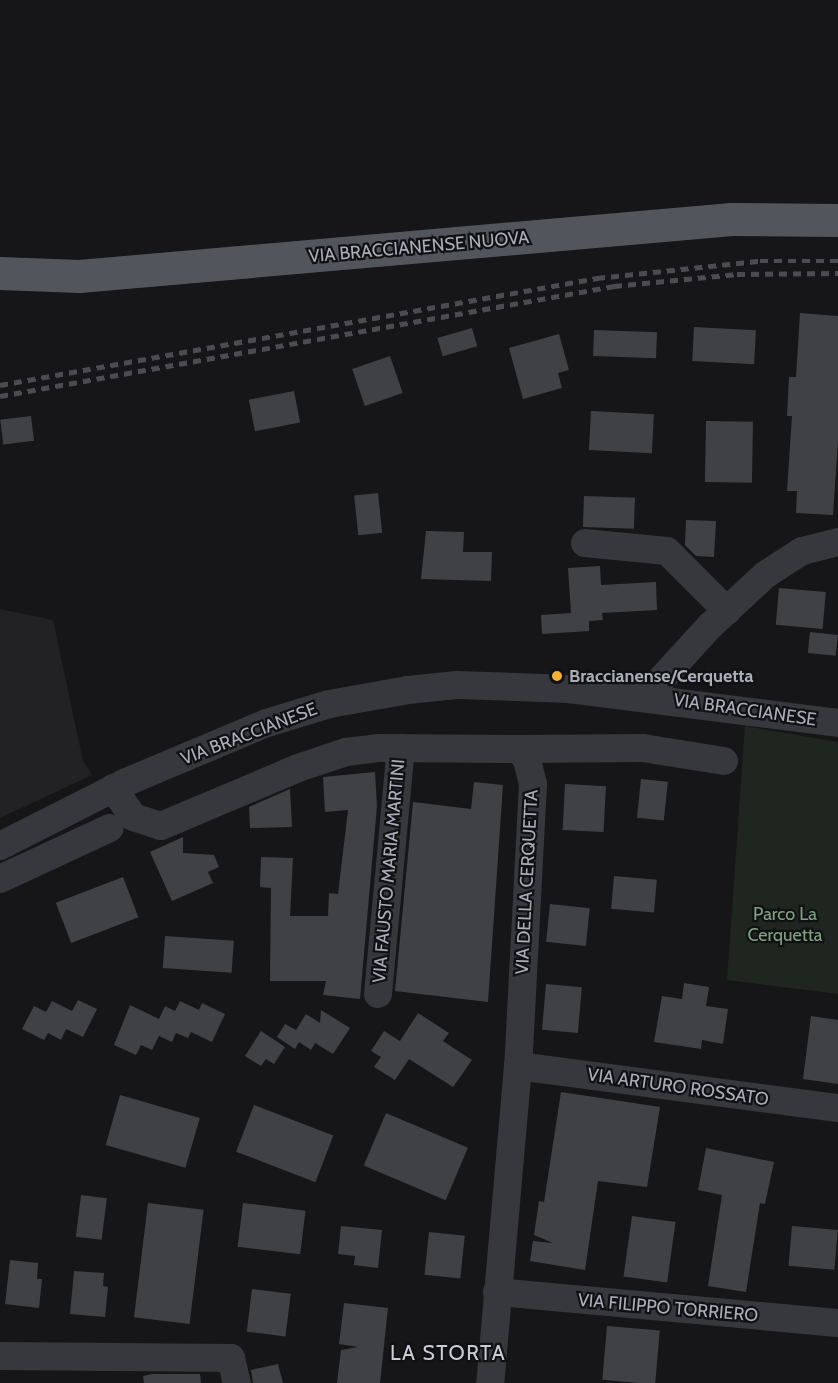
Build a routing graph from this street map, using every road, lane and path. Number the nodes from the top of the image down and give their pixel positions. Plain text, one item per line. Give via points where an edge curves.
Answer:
1 (838, 220) edge
2 (0, 273) edge
3 (838, 542) edge
4 (585, 543) dead end
5 (727, 611) junction
6 (646, 696) junction
7 (838, 723) edge
8 (401, 748) junction
9 (520, 749) junction
10 (724, 761) dead end
11 (102, 794) junction
12 (121, 823) junction
13 (0, 846) edge
14 (0, 879) edge
15 (378, 994) dead end
16 (519, 1066) junction
17 (838, 1108) edge
18 (497, 1292) junction
19 (838, 1323) edge
20 (0, 1356) edge
21 (237, 1383) edge
22 (490, 1383) edge

1 - 2 main road, VIA BRACCIANENSE NUOVA via 732,219 79,276
3 - 5 street via 807,549 781,563
4 - 5 street via 667,551
5 - 6 street
6 - 7 street, VIA BRACCIANESE
6 - 11 street, VIA BRACCIANESE via 457,685 361,697 267,723
8 - 9 street
8 - 12 street via 362,750 322,760 172,824
8 - 15 street, VIA FAUSTO MARIA MARTINI
9 - 10 street via 643,748
9 - 16 street, VIA DELLA CERQUETTA via 531,770 532,784
11 - 12 street
11 - 13 street, VIA BRACCIANESE
12 - 14 street
16 - 17 street, VIA ARTURO ROSSATO
16 - 18 street, VIA DELLA CERQUETTA
18 - 19 street, VIA FILIPPO TORRIERO
18 - 22 street, VIA DELLA CERQUETTA
20 - 21 street via 231,1358

